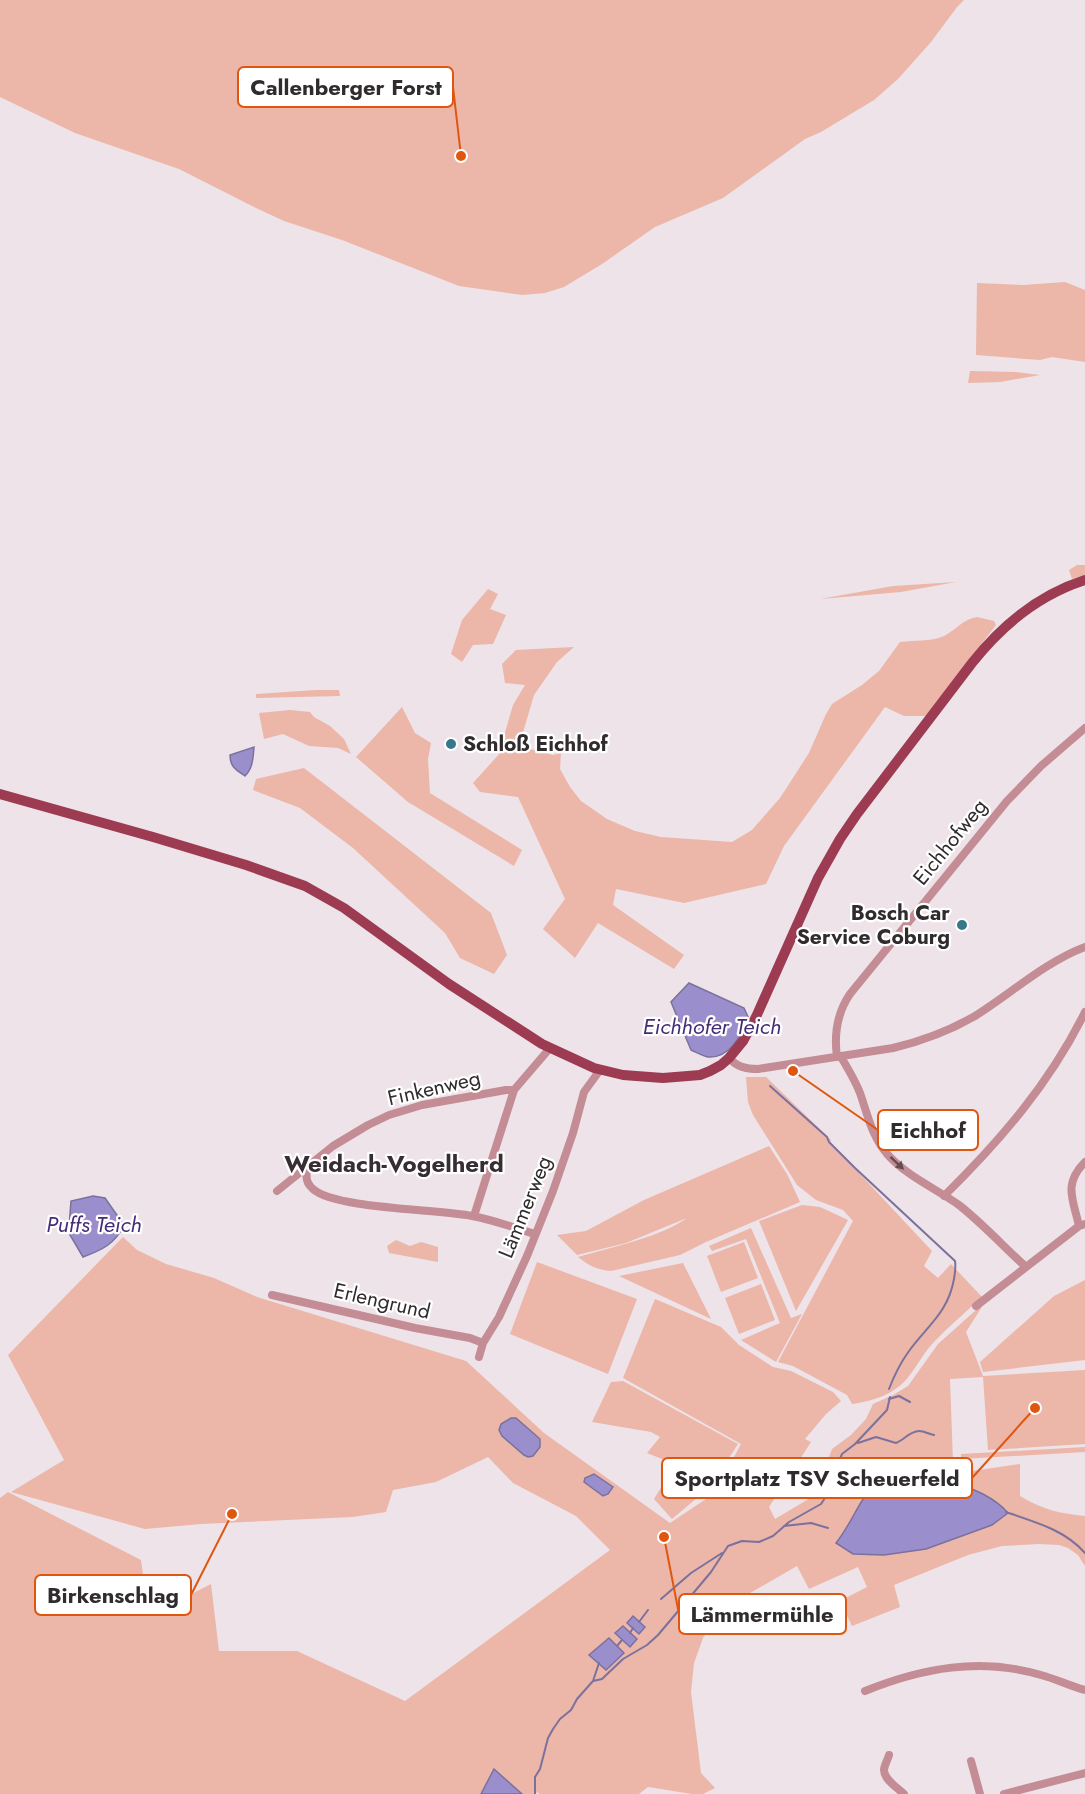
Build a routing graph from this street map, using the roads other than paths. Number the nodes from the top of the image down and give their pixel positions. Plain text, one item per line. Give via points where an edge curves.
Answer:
1 (1085, 580) edge
2 (1085, 728) edge
3 (0, 794) edge
4 (1085, 947) edge
5 (1085, 1012) edge
6 (550, 1048) junction
7 (839, 1057) junction
8 (729, 1058) junction
9 (600, 1070) junction
10 (514, 1090) junction
11 (1085, 1162) edge
12 (309, 1167) junction
13 (277, 1191) dead end
14 (944, 1196) junction
15 (474, 1216) junction
16 (1082, 1225) edge
17 (535, 1234) junction
18 (1026, 1267) junction
19 (272, 1295) dead end
20 (976, 1306) dead end
21 (483, 1343) junction
22 (479, 1357) dead end
23 (1085, 1690) edge
24 (865, 1691) dead end
25 (889, 1755) dead end
26 (971, 1761) dead end
27 (1085, 1773) edge
28 (904, 1794) edge
29 (980, 1794) edge
30 (1004, 1794) edge

1 - 8 main road via 1035,603 989,641 845,831 818,878 756,1017
2 - 7 street, Eichhofweg via 1006,801 849,994 836,1032
3 - 6 main road via 174,843 305,886 344,908 446,982
4 - 7 street via 944,1032 903,1046
5 - 14 street via 1025,1109
6 - 9 main road
6 - 10 street
7 - 8 street via 758,1070 749,1070
7 -> 14 street via 860,1093 873,1133 888,1155
8 - 9 main road via 710,1071 682,1077
9 - 17 street, Lämmerweg via 584,1092 564,1160
10 - 12 street, Finkenweg via 406,1108 351,1135
10 - 15 street
11 - 16 street via 1071,1182
12 - 13 street, Finkenweg
12 - 15 street via 308,1183 324,1195 360,1204
14 - 18 street
15 - 17 street
16 - 18 street
17 - 21 street, Lämmerweg via 499,1317
18 - 20 street
19 - 21 street, Erlengrund
21 - 22 street, Lämmerweg
23 - 24 street via 1014,1668 970,1665 911,1674
25 - 28 street via 884,1774
26 - 29 street
27 - 30 street

